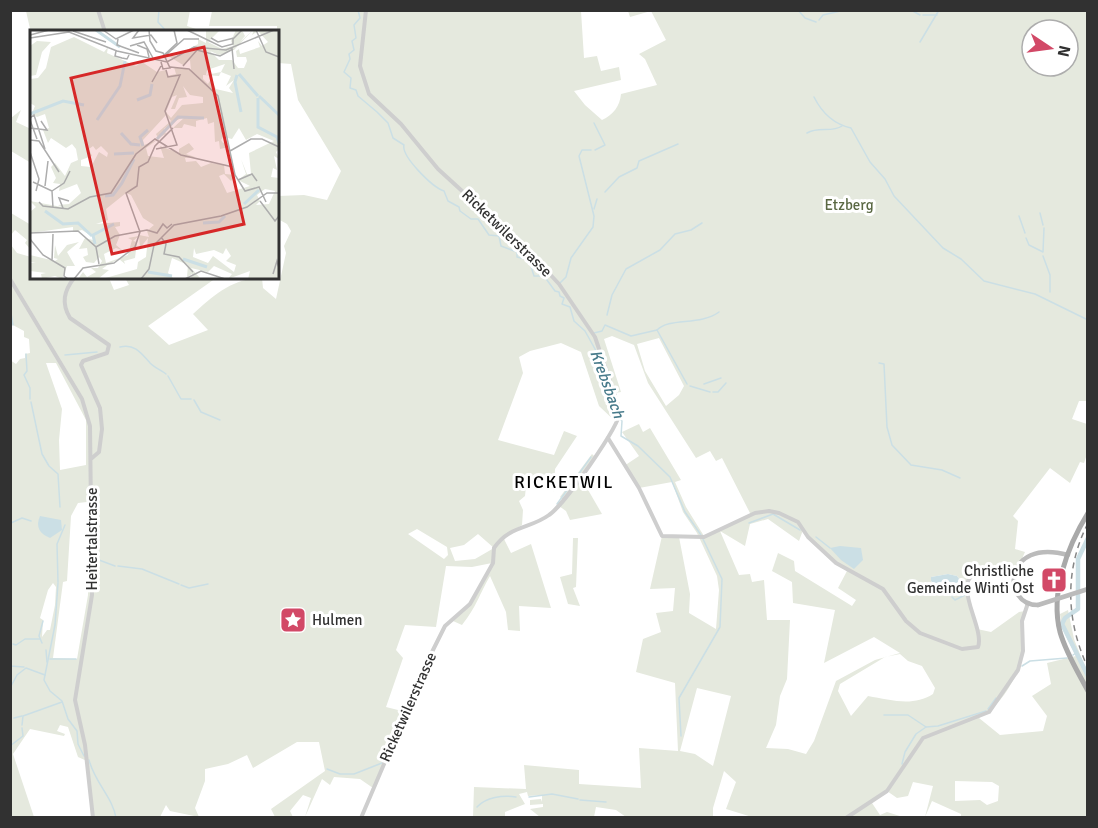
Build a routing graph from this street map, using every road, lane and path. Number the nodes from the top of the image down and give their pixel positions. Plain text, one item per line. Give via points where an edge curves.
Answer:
1 (98, 10) edge
2 (366, 10) edge
3 (104, 30) edge
4 (10, 279) edge
5 (73, 279) edge
6 (608, 438) junction
7 (92, 458) junction
8 (1088, 513) edge
9 (1068, 555) junction
10 (1016, 572) junction
11 (1088, 589) edge
12 (1028, 603) junction
13 (1088, 691) edge
14 (93, 818) edge
15 (361, 818) edge
16 (846, 818) edge

1 - 3 street
2 - 6 street, Ricketwilerstrasse via 360,66 369,94 401,124 438,169 559,284 597,343 618,400 620,418
4 - 7 street, Heitertalstrasse via 82,399 90,426
5 - 7 street via 65,293 66,311 70,318 109,345 107,353 81,365 102,418 99,452
6 - 10 street via 639,488 662,536 702,538 762,511 773,511 793,520 836,563 883,590 913,628 962,649 974,649 979,644 967,596 970,578 984,571
6 - 15 street, Ricketwilerstrasse via 554,511 511,531 494,548 493,563 470,604 443,628
7 - 14 street, Heitertalstrasse via 90,613 75,700 85,745
8 - 9 main road
9 - 10 main road via 1037,551 1024,558
9 - 13 main road via 1058,595 1058,618 1065,644
10 - 12 main road via 1016,591
11 - 12 main road, bridge via 1038,605
12 - 16 street via 1022,621 1023,651 1018,670 989,712 923,738 887,791

